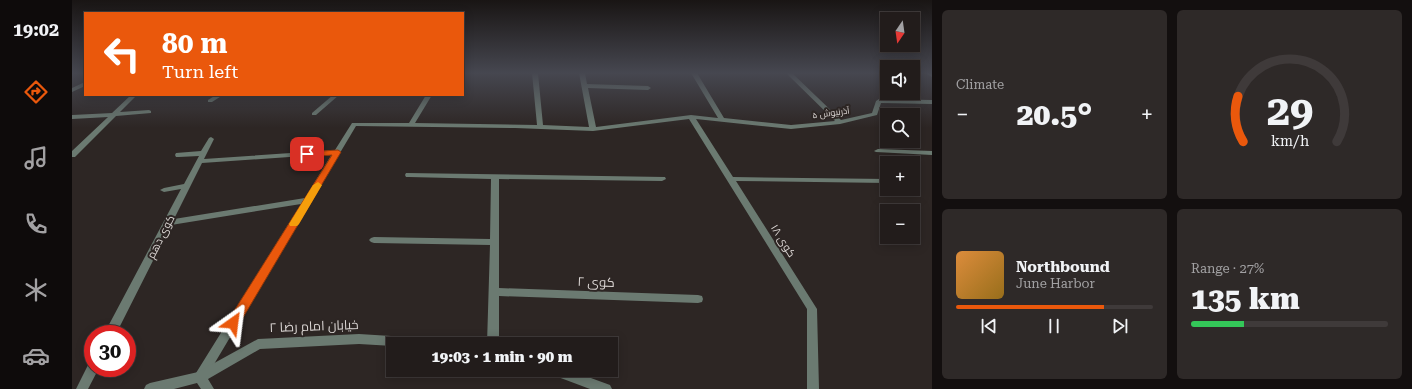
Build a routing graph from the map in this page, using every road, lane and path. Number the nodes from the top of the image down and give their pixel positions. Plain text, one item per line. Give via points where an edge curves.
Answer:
1 (537, 91) edge
2 (586, 91) edge
3 (705, 91) edge
4 (808, 91) edge
5 (133, 96) edge
6 (218, 96) edge
7 (335, 96) edge
8 (428, 96) edge
9 (210, 101) dead end
10 (932, 102) edge
11 (149, 112) dead end
12 (114, 114) junction
13 (314, 114) dead end
14 (72, 117) edge
15 (692, 117) junction
16 (722, 120) junction
17 (840, 122) junction
18 (411, 125) junction
19 (540, 127) junction
20 (594, 129) junction
21 (211, 140) dead end
22 (878, 151) dead end
23 (338, 152) junction
24 (932, 153) edge
25 (72, 155) edge
26 (179, 155) dead end
27 (202, 157) junction
28 (409, 175) dead end
29 (495, 177) junction
30 (662, 179) dead end
31 (731, 180) junction
32 (880, 181) edge
33 (187, 186) junction
34 (164, 190) dead end
35 (308, 200) junction
36 (168, 223) junction
37 (374, 240) dead end
38 (494, 242) junction
39 (494, 292) junction
40 (698, 299) dead end
41 (115, 325) edge
42 (493, 337) edge
43 (386, 341) edge
44 (88, 377) edge
45 (200, 377) junction
46 (573, 377) edge
47 (82, 389) edge
48 (150, 389) edge
49 (208, 389) edge
50 (606, 389) edge
51 (813, 389) edge

1 - 19 street
2 - 20 street
3 - 16 street
4 - 17 street
5 - 12 street
6 - 9 street
7 - 13 street
8 - 18 street
10 - 17 street, آذرنیوش ۵ via 879,101 875,114
11 - 12 street
12 - 14 street
12 - 25 street
15 - 16 street, آذرنیوش ۵
15 - 20 street, آذرنیوش ۵
15 - 31 street, کوی ۱۸
16 - 17 street, آذرنیوش ۵ via 791,126
18 - 19 street, آذرنیوش ۵
18 - 23 street, آذرنیوش ۵ via 354,124
19 - 20 street, آذرنیوش ۵
21 - 27 street, کوی دهم
22 - 24 street
23 - 27 street
23 - 35 street
26 - 27 street
27 - 33 street, کوی دهم
28 - 29 street
29 - 30 street
29 - 38 street
31 - 32 street
31 - 51 street, کوی ۱۸ via 812,309
33 - 34 street
33 - 36 street, کوی دهم
35 - 36 street
35 - 45 street
36 - 41 street, کوی دهم
37 - 38 street
38 - 39 street
39 - 40 street, کوی ۲
39 - 42 street
43 - 45 street, خیابان امام رضا ۲ via 359,339 258,344
44 - 47 street
45 - 48 street, خیابان امام رضا ۲
45 - 49 street
46 - 50 street

